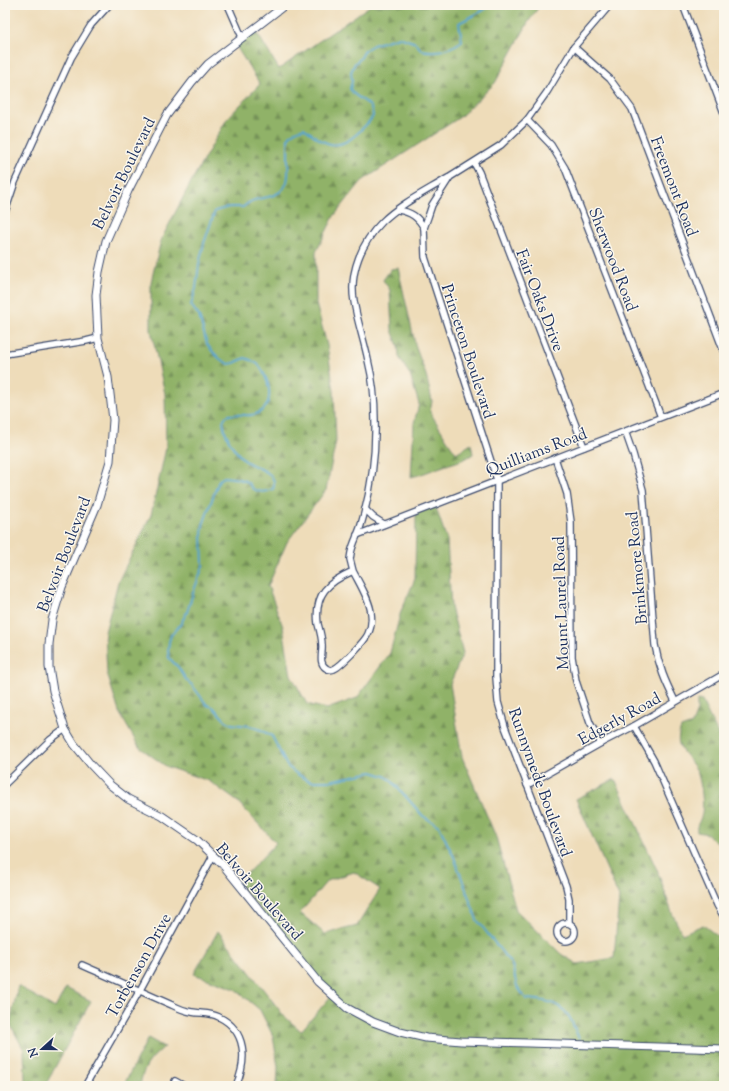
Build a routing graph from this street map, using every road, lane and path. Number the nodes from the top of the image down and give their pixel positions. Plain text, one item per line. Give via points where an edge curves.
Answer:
1 (109, 5) edge
2 (228, 5) edge
3 (285, 5) edge
4 (610, 5) edge
5 (683, 5) edge
6 (242, 37) junction
7 (574, 47) junction
8 (724, 113) edge
9 (528, 120) junction
10 (474, 163) junction
11 (450, 177) junction
12 (398, 210) junction
13 (5, 212) edge
14 (424, 228) junction
15 (98, 338) junction
16 (724, 352) edge
17 (5, 354) edge
18 (724, 393) edge
19 (661, 416) junction
20 (625, 431) junction
21 (584, 446) junction
22 (555, 458) junction
23 (497, 480) junction
24 (365, 509) junction
25 (384, 524) junction
26 (357, 535) junction
27 (353, 571) junction
28 (724, 674) edge
29 (675, 701) junction
30 (634, 726) junction
31 (65, 730) junction
32 (602, 743) junction
33 (5, 783) edge
34 (527, 785) junction
35 (214, 856) junction
36 (724, 917) edge
37 (569, 923) dead end
38 (82, 965) dead end
39 (140, 990) junction
40 (724, 1049) edge
41 (175, 1081) dead end
42 (85, 1086) edge
43 (184, 1086) edge
44 (236, 1086) edge

1 - 13 street via 91,25 71,58 15,182
2 - 6 street
3 - 6 street, Belvoir Boulevard
4 - 7 street, Princeton Boulevard
5 - 8 street
6 - 15 street, Belvoir Boulevard via 208,64 167,115 128,191 108,235 99,272 96,295
7 - 9 street, Princeton Boulevard
7 - 16 street, Freemont Road via 610,78 632,108
9 - 10 street, Princeton Boulevard via 501,145
9 - 19 street, Sherwood Road via 551,145 565,168
10 - 11 street, Princeton Boulevard
10 - 21 street, Fair Oaks Drive
11 - 12 street
11 - 14 street, Princeton Boulevard via 432,205
12 - 14 street via 414,214
12 - 24 street via 372,233 359,257 353,286 353,301 372,378 375,419 372,473
14 - 23 street, Princeton Boulevard via 425,257
15 - 17 street
15 - 31 street, Belvoir Boulevard via 108,377 113,420 110,461 97,505 62,587 52,620 49,644 53,691
18 - 19 street, Quilliams Road
19 - 20 street, Quilliams Road
20 - 21 street, Quilliams Road
20 - 29 street, Brinkmore Road via 642,490 655,645 659,665
21 - 22 street, Quilliams Road
22 - 23 street, Quilliams Road
22 - 32 street, Mount Laurel Road via 567,494 571,522 572,658 576,682 590,723
23 - 25 street, Quilliams Road
23 - 34 street, Runnymede Boulevard via 497,695 505,727
24 - 25 street
24 - 26 street
25 - 26 street, Quilliams Road
26 - 27 street via 350,559
27 - 27 street via 327,586 319,603 322,661 323,666 330,670 340,665 363,642 371,624 370,607
28 - 29 street, Edgerly Road
29 - 30 street, Edgerly Road
30 - 32 street, Edgerly Road
30 - 36 street via 654,761
31 - 33 street via 50,740
31 - 35 street, Belvoir Boulevard via 109,784 128,799 162,816 197,840
32 - 34 street, Edgerly Road
34 - 37 street, Runnymede Boulevard via 566,886
35 - 39 street, Torbenson Drive
35 - 40 street, Belvoir Boulevard via 318,982 347,1008 373,1022 426,1038 461,1041
38 - 39 street
39 - 42 street, Torbenson Drive
39 - 44 street via 173,1006 219,1016 230,1025 240,1039 244,1056
41 - 43 street

